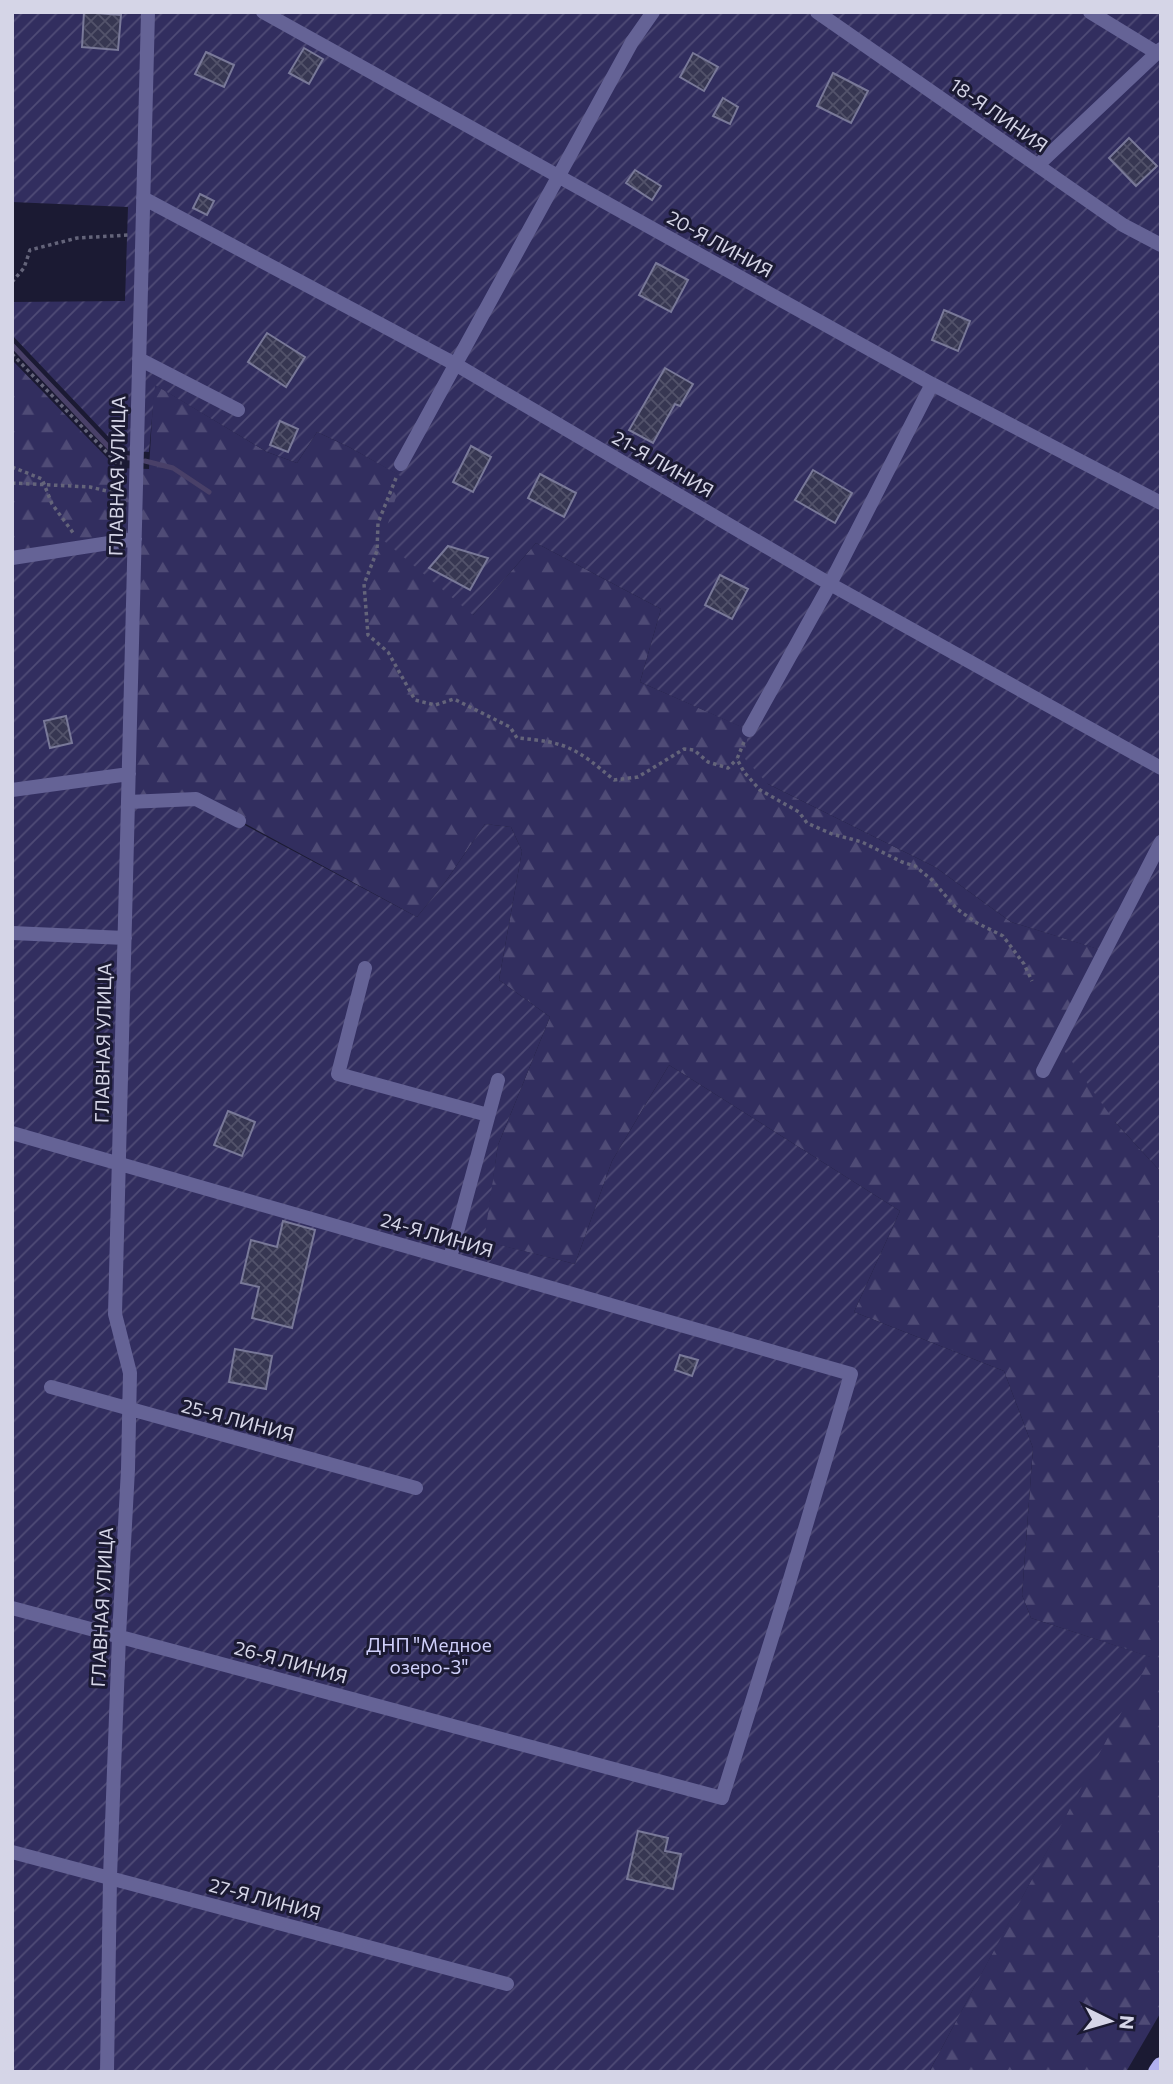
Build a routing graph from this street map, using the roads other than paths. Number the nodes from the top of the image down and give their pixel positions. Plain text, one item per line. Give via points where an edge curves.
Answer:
1 (148, 12) edge
2 (263, 12) edge
3 (653, 12) edge
4 (817, 12) edge
5 (1090, 12) edge
6 (1159, 51) edge
7 (1038, 165) junction
8 (558, 176) junction
9 (143, 198) junction
10 (1161, 245) edge
11 (139, 359) junction
12 (456, 364) junction
13 (932, 384) junction
14 (238, 410) dead end
15 (401, 464) road end
16 (1161, 503) edge
17 (135, 539) junction
18 (12, 558) edge
19 (830, 584) junction
20 (748, 730) road end
21 (1161, 768) edge
22 (129, 774) junction
23 (12, 790) edge
24 (128, 802) junction
25 (239, 821) dead end
26 (1161, 842) edge
27 (12, 933) edge
28 (125, 938) junction
29 (365, 968) dead end
30 (1043, 1071) dead end
31 (498, 1080) dead end
32 (488, 1115) junction
33 (12, 1133) edge
34 (119, 1163) junction
35 (450, 1258) junction
36 (51, 1387) dead end
37 (129, 1410) junction
38 (416, 1488) dead end
39 (12, 1608) edge
40 (119, 1636) junction
41 (722, 1798) joint
42 (12, 1852) edge
43 (110, 1877) junction
44 (507, 1984) dead end
45 (1161, 2066) edge
46 (107, 2072) edge
47 (1157, 2072) edge

1 - 9 street, ГЛАВНАЯ УЛИЦА
2 - 8 street, 20-Я ЛИНИЯ
3 - 8 street
4 - 7 street, 18-Я ЛИНИЯ
5 - 6 street
6 - 7 street
7 - 10 street, 18-Я ЛИНИЯ
8 - 12 street
8 - 13 street, 20-Я ЛИНИЯ
9 - 11 street, ГЛАВНАЯ УЛИЦА
9 - 12 street, 21-Я ЛИНИЯ
11 - 14 street
11 - 17 street, ГЛАВНАЯ УЛИЦА
12 - 15 street
12 - 19 street, 21-Я ЛИНИЯ
13 - 16 street, 20-Я ЛИНИЯ
13 - 19 street
17 - 18 street
17 - 22 street, ГЛАВНАЯ УЛИЦА
19 - 20 street
19 - 21 street, 21-Я ЛИНИЯ
22 - 23 street
22 - 24 street, ГЛАВНАЯ УЛИЦА
24 - 25 street via 196,799
24 - 28 street, ГЛАВНАЯ УЛИЦА
26 - 30 street
27 - 28 street
28 - 34 street, ГЛАВНАЯ УЛИЦА
29 - 32 street via 338,1074
31 - 32 street
32 - 35 street
33 - 34 street, 24-Я ЛИНИЯ
34 - 35 street, 24-Я ЛИНИЯ
34 - 37 street, ГЛАВНАЯ УЛИЦА via 115,1314 130,1373
35 - 41 street, 24-Я ЛИНИЯ via 851,1374
36 - 37 street, 25-Я ЛИНИЯ
37 - 38 street, 25-Я ЛИНИЯ
37 - 40 street, ГЛАВНАЯ УЛИЦА
39 - 40 street, 26-Я ЛИНИЯ
40 - 41 street, 26-Я ЛИНИЯ
40 - 43 street, ГЛАВНАЯ УЛИЦА
42 - 43 street, 27-Я ЛИНИЯ
43 - 44 street, 27-Я ЛИНИЯ
43 - 46 street, ГЛАВНАЯ УЛИЦА
45 - 47 main road

